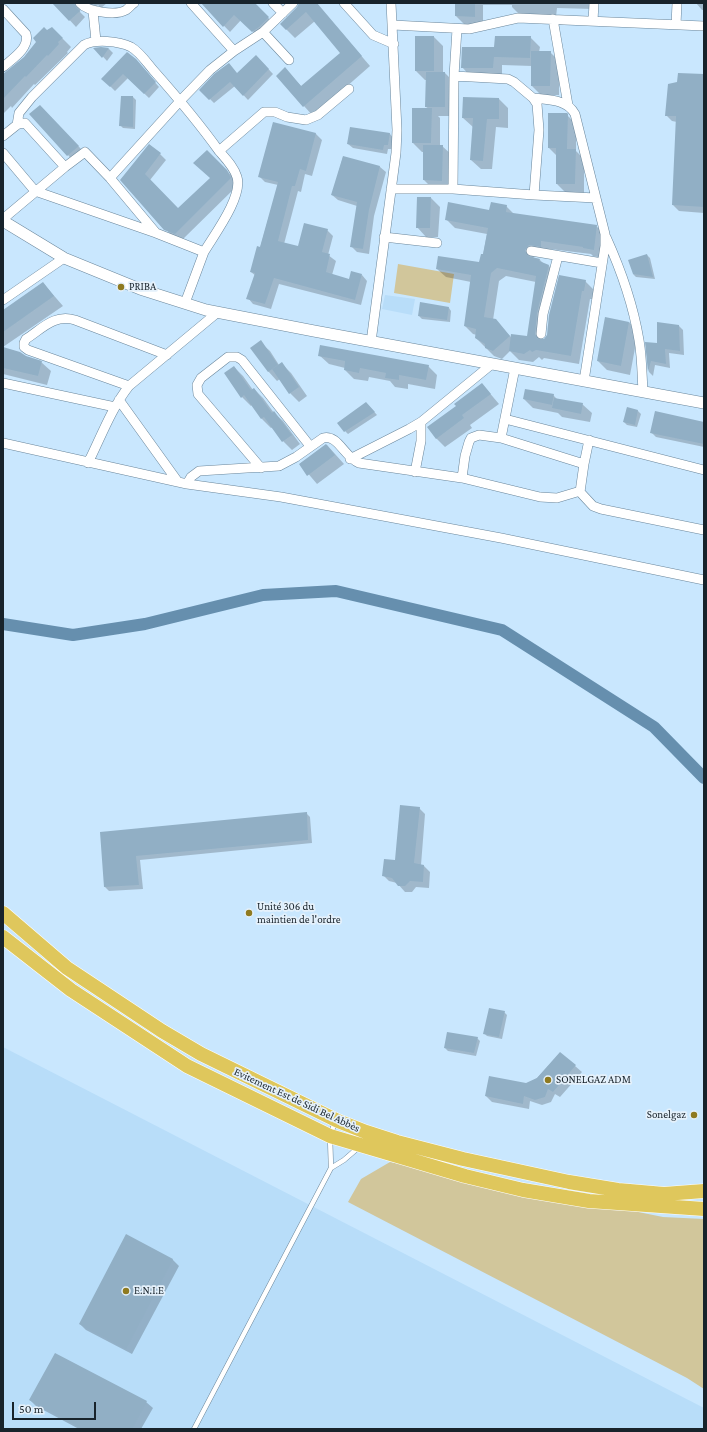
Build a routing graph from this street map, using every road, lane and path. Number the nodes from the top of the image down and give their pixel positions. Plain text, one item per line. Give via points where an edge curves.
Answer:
1 (80, 3) edge
2 (134, 3) edge
3 (191, 3) edge
4 (273, 3) edge
5 (293, 3) edge
6 (344, 3) edge
7 (391, 3) edge
8 (594, 3) edge
9 (677, 3) edge
10 (3, 9) edge
11 (92, 11) junction
12 (282, 13) junction
13 (552, 19) junction
14 (593, 21) junction
15 (393, 25) junction
16 (676, 25) junction
17 (704, 26) edge
18 (457, 29) junction
19 (263, 32) junction
20 (96, 41) junction
21 (394, 44) junction
22 (234, 51) junction
23 (290, 60) dead end
24 (3, 67) edge
25 (454, 76) junction
26 (349, 89) dead end
27 (533, 98) junction
28 (180, 101) junction
29 (568, 105) junction
30 (17, 125) junction
31 (3, 136) edge
32 (219, 151) junction
33 (3, 153) edge
34 (65, 167) junction
35 (110, 178) junction
36 (391, 189) junction
37 (453, 189) junction
38 (35, 192) junction
39 (534, 195) junction
40 (596, 198) junction
41 (3, 220) edge
42 (156, 233) junction
43 (605, 234) junction
44 (384, 237) junction
45 (437, 243) dead end
46 (532, 251) dead end
47 (204, 252) junction
48 (558, 256) junction
49 (64, 258) junction
50 (602, 263) junction
51 (3, 300) edge
52 (185, 303) junction
53 (218, 312) junction
54 (541, 334) dead end
55 (371, 342) junction
56 (168, 355) junction
57 (492, 364) junction
58 (515, 368) junction
59 (584, 381) junction
60 (3, 383) edge
61 (129, 386) junction
62 (643, 392) junction
63 (117, 403) junction
64 (704, 403) edge
65 (505, 419) junction
66 (422, 422) junction
67 (500, 438) junction
68 (589, 440) junction
69 (3, 443) edge
70 (310, 446) junction
71 (350, 458) junction
72 (88, 462) junction
73 (584, 464) junction
74 (261, 468) junction
75 (704, 470) edge
76 (415, 472) junction
77 (462, 478) junction
78 (182, 483) junction
79 (580, 492) junction
80 (704, 530) edge
81 (704, 580) edge
82 (3, 913) edge
83 (3, 938) edge
84 (336, 1120) junction
85 (367, 1132) junction
86 (330, 1136) junction
87 (360, 1146) junction
88 (331, 1168) junction
89 (704, 1191) edge
90 (704, 1209) edge
91 (194, 1429) edge

1 - 11 street
2 - 11 street via 121,12
3 - 22 street
4 - 12 street
5 - 12 street
6 - 21 street via 373,35
7 - 15 street
8 - 14 street
9 - 16 street
10 - 24 street via 26,34 27,39 26,45
11 - 20 street
12 - 19 street
13 - 14 street
13 - 18 street via 518,18 469,29
13 - 29 street
14 - 16 street
15 - 18 street
15 - 21 street
16 - 17 street
18 - 25 street
19 - 22 street
19 - 23 street
20 - 28 street via 126,45 134,49
20 - 30 street via 84,46 32,97 22,108
21 - 36 street via 397,130
22 - 28 street via 210,70
25 - 27 street via 508,80
25 - 37 street
26 - 32 street via 318,115 306,120 275,112 264,112
27 - 29 street
27 - 39 street via 537,104 539,130
28 - 32 street
28 - 35 street
29 - 40 street via 575,114
30 - 31 street
30 - 34 street via 22,123 29,126
32 - 47 street via 235,173 238,181 237,191
33 - 38 street
34 - 35 street via 85,152
34 - 38 street
35 - 42 street
36 - 37 street
36 - 44 street
37 - 39 street
38 - 41 street
38 - 42 street
39 - 40 street
40 - 43 street
41 - 49 street
42 - 47 street
43 - 50 street
43 - 62 street via 630,298 639,340
44 - 45 street
44 - 55 street
46 - 48 street
47 - 52 street
48 - 50 street
48 - 54 street via 543,314
49 - 51 street
49 - 52 street via 140,289
50 - 59 street
52 - 53 street
53 - 55 street
53 - 56 street
55 - 57 street
56 - 61 street
56 - 61 street via 64,317 54,320 24,343 28,350
57 - 58 street
57 - 66 street
58 - 59 street
58 - 65 street
59 - 62 street
60 - 63 street
61 - 63 street
62 - 64 street
63 - 72 street
63 - 78 street
65 - 67 street
65 - 68 street
66 - 71 street
66 - 76 street
67 - 73 street
67 - 77 street via 479,435 471,438 467,446
68 - 73 street
68 - 75 street
69 - 72 street
70 - 71 street via 323,438 331,437
70 - 74 street via 279,466
70 - 74 street via 242,360 234,356 228,357 201,378 197,385 198,394
71 - 76 street via 366,465
72 - 78 street
73 - 79 street
74 - 78 street via 199,472
76 - 77 street
77 - 79 street via 547,498
78 - 81 street via 281,497 501,538
79 - 80 street via 593,506 601,509
82 - 84 highway, Evitement Est de Sidi Bel Abbès via 67,968 162,1031 201,1054
83 - 86 highway, Evitement Est de Sidi Bel Abbès via 71,990 187,1066
84 - 85 highway, Evitement Est de Sidi Bel Abbès
84 - 86 lane
85 - 87 lane
85 - 89 highway, Evitement Est de Sidi Bel Abbès via 463,1159 569,1182 664,1194
86 - 87 highway, Evitement Est de Sidi Bel Abbès
86 - 88 lane
87 - 88 lane
87 - 90 highway, Evitement Est de Sidi Bel Abbès via 523,1190 589,1201
88 - 91 lane

